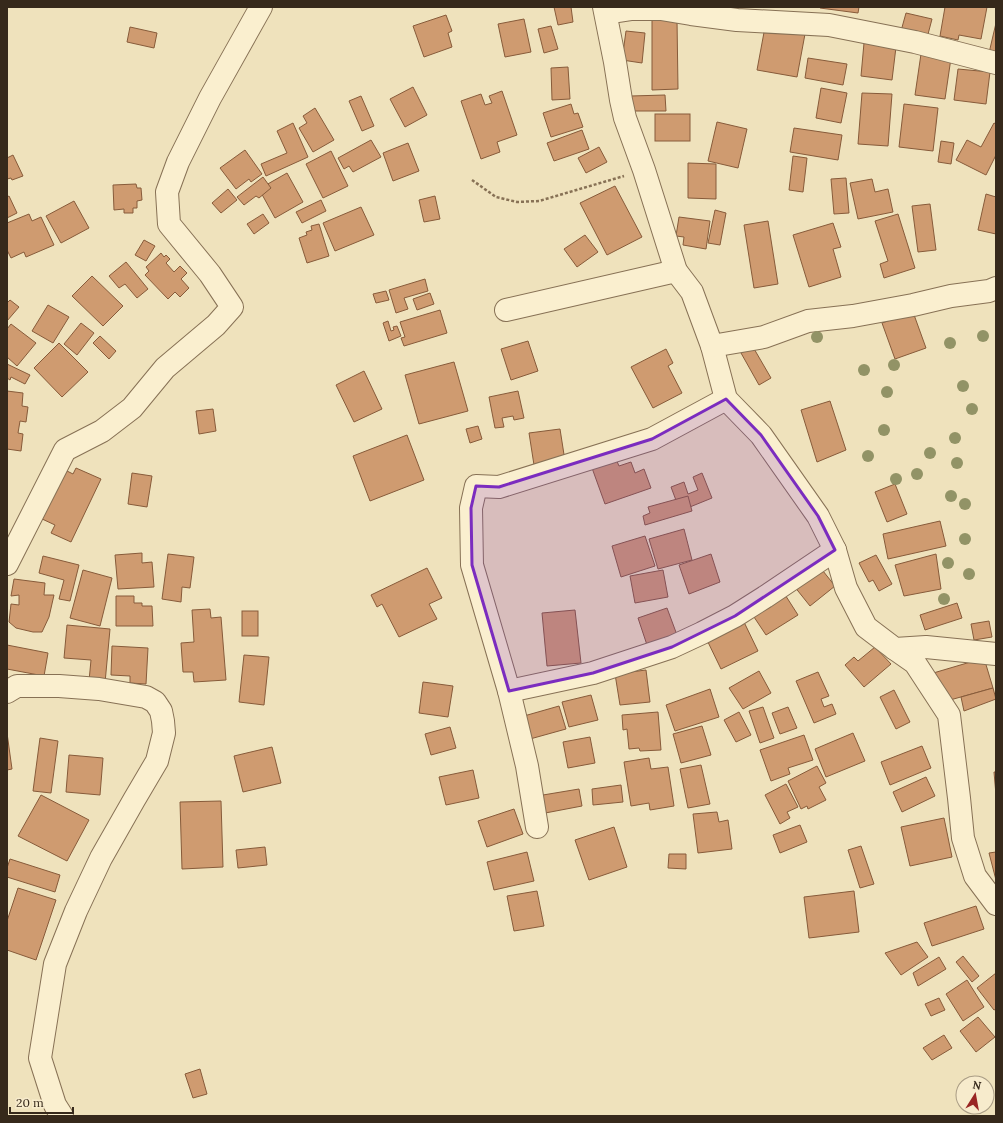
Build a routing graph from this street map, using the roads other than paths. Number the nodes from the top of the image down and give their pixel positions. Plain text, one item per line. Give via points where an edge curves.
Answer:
1 (262, 7) edge
2 (605, 10) edge
3 (996, 63) edge
4 (676, 271) junction
5 (996, 288) edge
6 (506, 310) dead end
7 (712, 346) junction
8 (726, 399) junction
9 (835, 550) junction
10 (7, 564) edge
11 (895, 649) junction
12 (996, 654) edge
13 (509, 691) junction
14 (7, 692) edge
15 (537, 827) dead end
16 (995, 900) edge
17 (62, 1116) edge

1 - 10 street via 210,98 181,155 167,192 169,224 210,274 232,307 216,325 165,368 132,408 102,431 65,450
2 - 3 street via 661,9 737,20 829,25 915,42
2 - 4 street via 625,118
4 - 6 street
4 - 7 street via 692,292
5 - 7 street via 913,305 808,321 764,336
7 - 8 street
8 - 9 street via 761,435 818,516
8 - 13 street via 652,439 499,487 476,486 471,508 472,564
9 - 11 street via 846,588 866,627
9 - 13 street via 735,616 672,647 593,672
11 - 12 street via 926,647
11 - 16 street via 915,663 949,715 963,838 975,876
13 - 15 street via 527,766
14 - 17 street via 17,686 59,686 146,696 155,702 163,720 164,733 157,760 101,858 55,964 40,1058 55,1105

